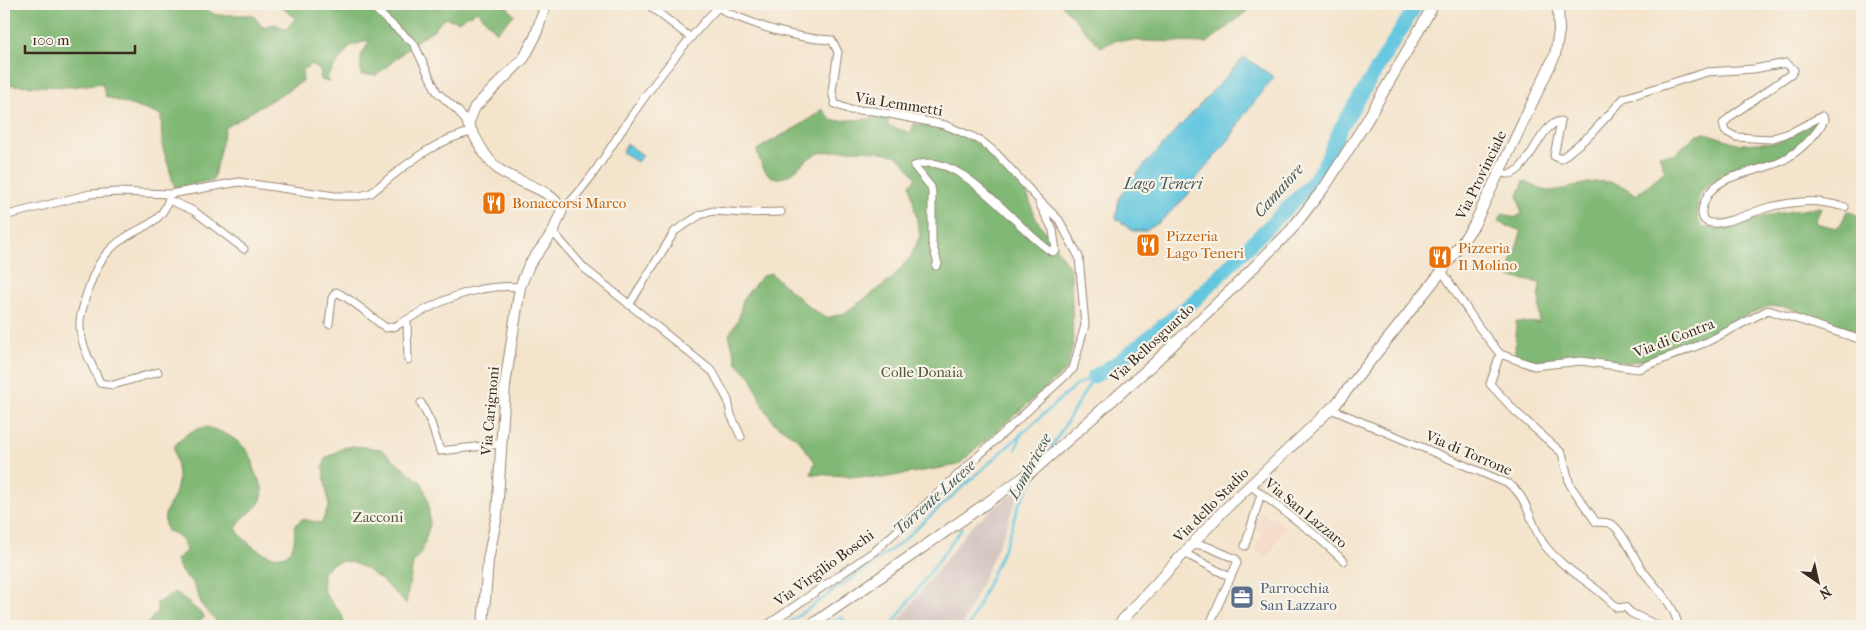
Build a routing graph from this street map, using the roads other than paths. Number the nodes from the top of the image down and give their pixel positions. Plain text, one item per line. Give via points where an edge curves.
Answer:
1 (369, 4) edge
2 (546, 4) edge
3 (647, 4) edge
4 (1434, 4) edge
5 (1558, 4) edge
6 (719, 5) edge
7 (691, 38) junction
8 (470, 128) junction
9 (1500, 172) junction
10 (169, 197) junction
11 (1037, 198) junction
12 (1845, 207) dead end
13 (562, 210) junction
14 (781, 212) dead end
15 (4, 216) edge
16 (553, 232) junction
17 (244, 249) dead end
18 (936, 266) dead end
19 (1442, 271) junction
20 (520, 287) junction
21 (629, 305) junction
22 (407, 320) junction
23 (329, 324) dead end
24 (1862, 340) edge
25 (1500, 354) junction
26 (408, 360) dead end
27 (1074, 369) joint
28 (158, 372) dead end
29 (421, 403) dead end
30 (1331, 409) junction
31 (742, 437) dead end
32 (500, 444) junction
33 (1251, 486) junction
34 (1261, 494) junction
35 (1193, 544) junction
36 (1244, 546) dead end
37 (1184, 553) junction
38 (1344, 561) dead end
39 (1230, 577) junction
40 (483, 626) edge
41 (766, 626) edge
42 (810, 626) edge
43 (1118, 626) edge
44 (1210, 626) edge
45 (1659, 626) edge
46 (1678, 626) edge

1 - 8 street via 414,44 434,87
2 - 8 street via 524,58 474,107
3 - 7 street
4 - 42 street, Via Bellosguardo via 1326,185 1290,230 1226,294 1034,470
5 - 9 street, Via Provinciale via 1559,31 1554,55
6 - 7 street, Via Lemmetti
6 - 11 street, Via Lemmetti via 725,12 780,34 832,40 838,52 832,91 835,104 850,110 888,113 945,125 967,133 997,154
7 - 13 street, Via Lemmetti via 629,120 581,192
8 - 10 street via 434,148 371,193 360,196 335,196 239,182
8 - 13 street via 475,140 501,171 550,195
9 - 12 street via 1510,175 1518,171 1548,129 1557,122 1561,121 1561,125 1554,156 1561,159 1591,134 1624,98 1707,72 1789,63 1794,70 1792,73 1731,116 1724,124 1725,131 1736,138 1770,139 1822,116 1822,125 1786,159 1718,184 1704,201 1703,218 1714,224 1766,208 1801,202 1824,202
9 - 19 street, Via Provinciale via 1474,224
10 - 15 street via 117,192 90,194
10 - 17 street via 194,211
10 - 28 street via 167,206 150,226 126,237 105,253 91,278 80,321 83,344 100,383 113,385
11 - 18 street via 1053,230 1056,251 1045,248 1030,236 974,183 944,167 914,166 931,187 932,243
11 - 27 street, Via Lemmetti via 1065,227 1079,257 1085,325
13 - 16 street, Via Carignoni
14 - 21 street via 713,211 683,225 675,231
16 - 20 street, Via Carignoni via 529,265
16 - 21 street via 584,268
19 - 25 street
19 - 30 street, Via Provinciale
20 - 22 street via 498,285 451,296
20 - 32 street, Via Carignoni
21 - 31 street via 713,372
22 - 23 street via 386,328 336,292 332,298
22 - 26 street
24 - 25 street, Via di Contra via 1768,310 1707,342 1638,369 1581,361 1534,366
25 - 46 street via 1490,384 1562,453 1570,485 1596,522 1605,522 1616,528 1657,587
27 - 41 street, Via Virgilio Boschi via 876,550
29 - 32 street via 432,423 440,451
30 - 33 street, Via dello Stadio
30 - 45 street, Via di Torrone via 1509,484 1521,496 1546,548 1572,573 1596,587 1617,608 1625,607
32 - 40 street, Via Carignoni via 497,515 488,560
33 - 34 street, Via San Lazzaro
33 - 35 street, Via dello Stadio
34 - 36 street
34 - 38 street, Via San Lazzaro
35 - 37 street, Via dello Stadio
35 - 39 street via 1236,559
37 - 39 street
37 - 43 street, Via dello Stadio
39 - 44 street

